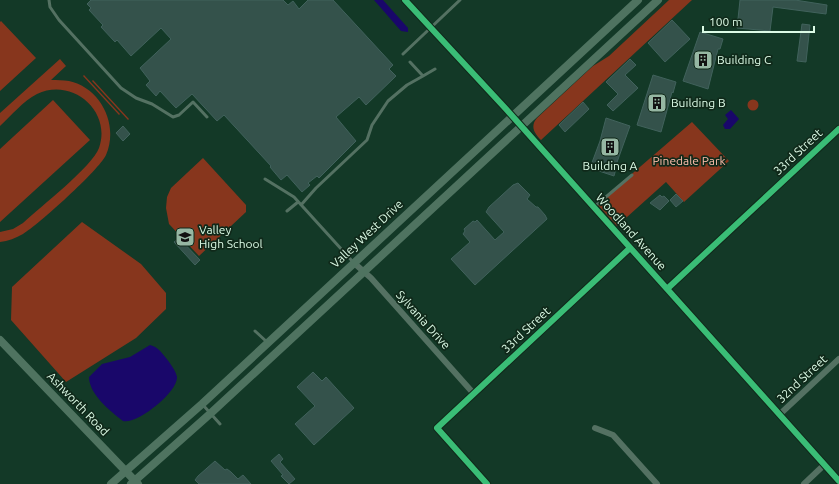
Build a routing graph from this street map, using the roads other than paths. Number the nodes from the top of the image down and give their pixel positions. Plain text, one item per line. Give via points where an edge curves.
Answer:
1 (49, 0) edge
2 (404, 0) edge
3 (460, 0) edge
4 (638, 0) edge
5 (658, 0) edge
6 (430, 28) junction
7 (403, 54) dead end
8 (410, 62) dead end
9 (435, 70) dead end
10 (423, 76) junction
11 (207, 117) dead end
12 (512, 117) junction
13 (521, 127) junction
14 (839, 129) edge
15 (632, 175) dead end
16 (265, 179) dead end
17 (298, 202) junction
18 (301, 205) junction
19 (594, 207) junction
20 (287, 211) dead end
21 (630, 248) junction
22 (354, 263) junction
23 (365, 272) junction
24 (667, 289) junction
25 (255, 331) dead end
26 (0, 340) edge
27 (268, 343) junction
28 (839, 359) edge
29 (474, 394) junction
30 (202, 404) junction
31 (211, 413) junction
32 (779, 415) junction
33 (220, 424) dead end
34 (595, 428) dead end
35 (824, 465) junction
36 (125, 471) junction
37 (839, 481) edge
38 (135, 483) edge
39 (111, 484) edge
40 (487, 484) edge
41 (657, 484) edge
42 (804, 484) edge

1 - 11 lane via 50,7 59,20 128,93 173,117 193,102
2 - 6 street, Woodland Avenue
3 - 6 lane
4 - 12 main road, Valley West Drive
5 - 13 main road
6 - 7 lane
6 - 12 street, Woodland Avenue
8 - 10 lane
9 - 10 lane
10 - 18 lane via 388,101 372,125 367,140
12 - 13 street, Woodland Avenue
12 - 22 main road, Valley West Drive
13 - 19 street, Woodland Avenue
13 - 23 main road
14 - 24 street, 33rd Street
15 - 19 lane
16 - 17 lane
17 - 18 lane
17 - 20 lane
18 - 22 lane
19 - 21 street, Woodland Avenue
21 - 24 street, Woodland Avenue
21 - 29 street, 33rd Street
22 - 23 street, Sylvania Drive
22 - 27 main road, Valley West Drive
23 - 29 street, Sylvania Drive
23 - 31 main road
24 - 32 street, Woodland Avenue
25 - 27 lane
26 - 36 main road, Ashworth Road
27 - 30 main road, Valley West Drive
28 - 32 street, 32nd Street
29 - 40 street, 33rd Street via 437,428
30 - 31 lane
30 - 36 main road, Valley West Drive
31 - 33 lane
31 - 38 main road
32 - 35 street, Woodland Avenue
34 - 41 street via 614,435
35 - 37 street, Woodland Avenue
35 - 42 street
36 - 38 main road, Ashworth Road
36 - 39 main road, Valley West Drive

